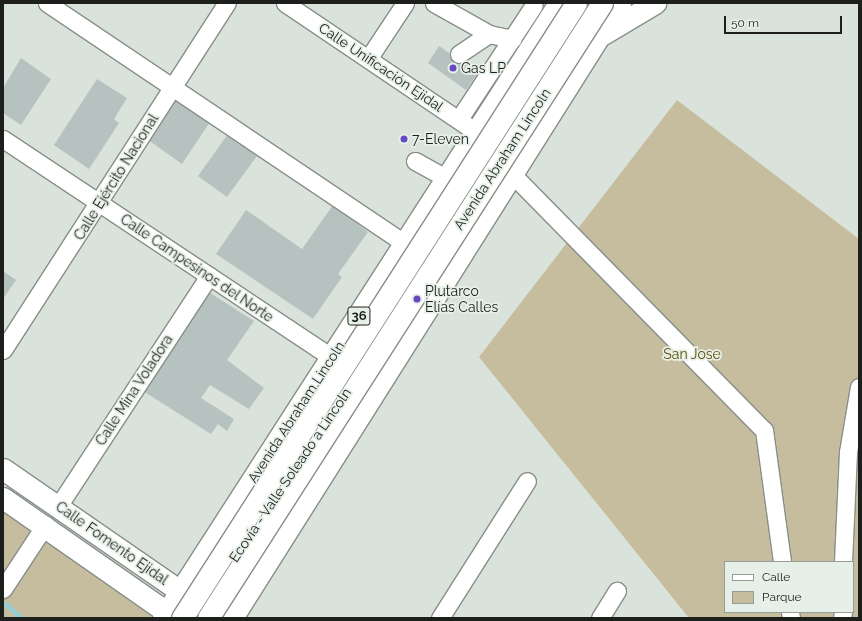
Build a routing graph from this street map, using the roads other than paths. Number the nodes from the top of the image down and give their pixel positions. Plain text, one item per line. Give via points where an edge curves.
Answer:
1 (47, 3) edge
2 (227, 3) edge
3 (285, 3) edge
4 (405, 3) edge
5 (434, 3) edge
6 (576, 3) edge
7 (588, 3) edge
8 (602, 3) edge
9 (606, 3) edge
10 (620, 3) edge
11 (655, 3) edge
12 (532, 4) edge
13 (554, 10) edge
14 (489, 34) junction
15 (602, 35) junction
16 (512, 39) junction
17 (459, 54) dead end
18 (368, 59) junction
19 (172, 88) junction
20 (459, 120) junction
21 (476, 132) junction
22 (3, 139) edge
23 (415, 161) dead end
24 (514, 176) junction
25 (447, 179) junction
26 (100, 203) junction
27 (406, 244) junction
28 (209, 276) junction
29 (393, 337) dead end
30 (3, 350) edge
31 (332, 358) junction
32 (859, 387) edge
33 (3, 469) edge
34 (527, 481) dead end
35 (3, 498) edge
36 (59, 505) junction
37 (45, 525) junction
38 (782, 561) edge
39 (843, 561) edge
40 (3, 589) edge
41 (179, 590) junction
42 (617, 591) dead end
43 (172, 616) edge
44 (211, 616) edge
45 (440, 618) edge
46 (600, 618) edge

1 - 19 street
2 - 19 street, Calle Ejército Nacional
3 - 18 street, Calle Unificación Ejidal
4 - 18 street
5 - 14 street
6 - 43 main road, 36, bridge
7 - 9 street via 442,261
8 - 44 main road, Avenida Abraham Lincoln / 36, bridge
10 - 15 main road, Avenida Abraham Lincoln
11 - 15 main road
12 - 13 street
12 - 16 street
13 - 21 main road, Avenida Abraham Lincoln / 36
14 - 16 street
14 - 17 street
15 - 24 main road, Avenida Abraham Lincoln
16 - 20 street
18 - 20 street, Calle Unificación Ejidal
19 - 26 street, Calle Ejército Nacional
19 - 27 street
20 - 21 street, Calle Unificación Ejidal
21 - 25 main road, Avenida Abraham Lincoln / 36
22 - 26 street, Calle Campesinos del Norte
23 - 25 street
24 - 38 street via 764,430
24 - 44 main road, Avenida Abraham Lincoln
25 - 27 main road, Avenida Abraham Lincoln / 36
26 - 28 street, Calle Campesinos del Norte
26 - 30 street, Calle Ejército Nacional
27 - 31 main road, Avenida Abraham Lincoln / 36
28 - 31 street, Calle Campesinos del Norte
28 - 36 street, Calle Mina Voladora
29 - 44 street
31 - 41 main road, Avenida Abraham Lincoln / 36
32 - 39 street via 848,452
33 - 36 main road, Calle Fomento Ejidal
34 - 45 street
35 - 37 main road, Calle Fomento Ejidal
36 - 41 main road, Calle Fomento Ejidal
37 - 40 street
37 - 43 main road, Calle Fomento Ejidal
41 - 43 main road, Avenida Abraham Lincoln / 36
41 - 44 main road, Calle Fomento Ejidal
42 - 46 street

